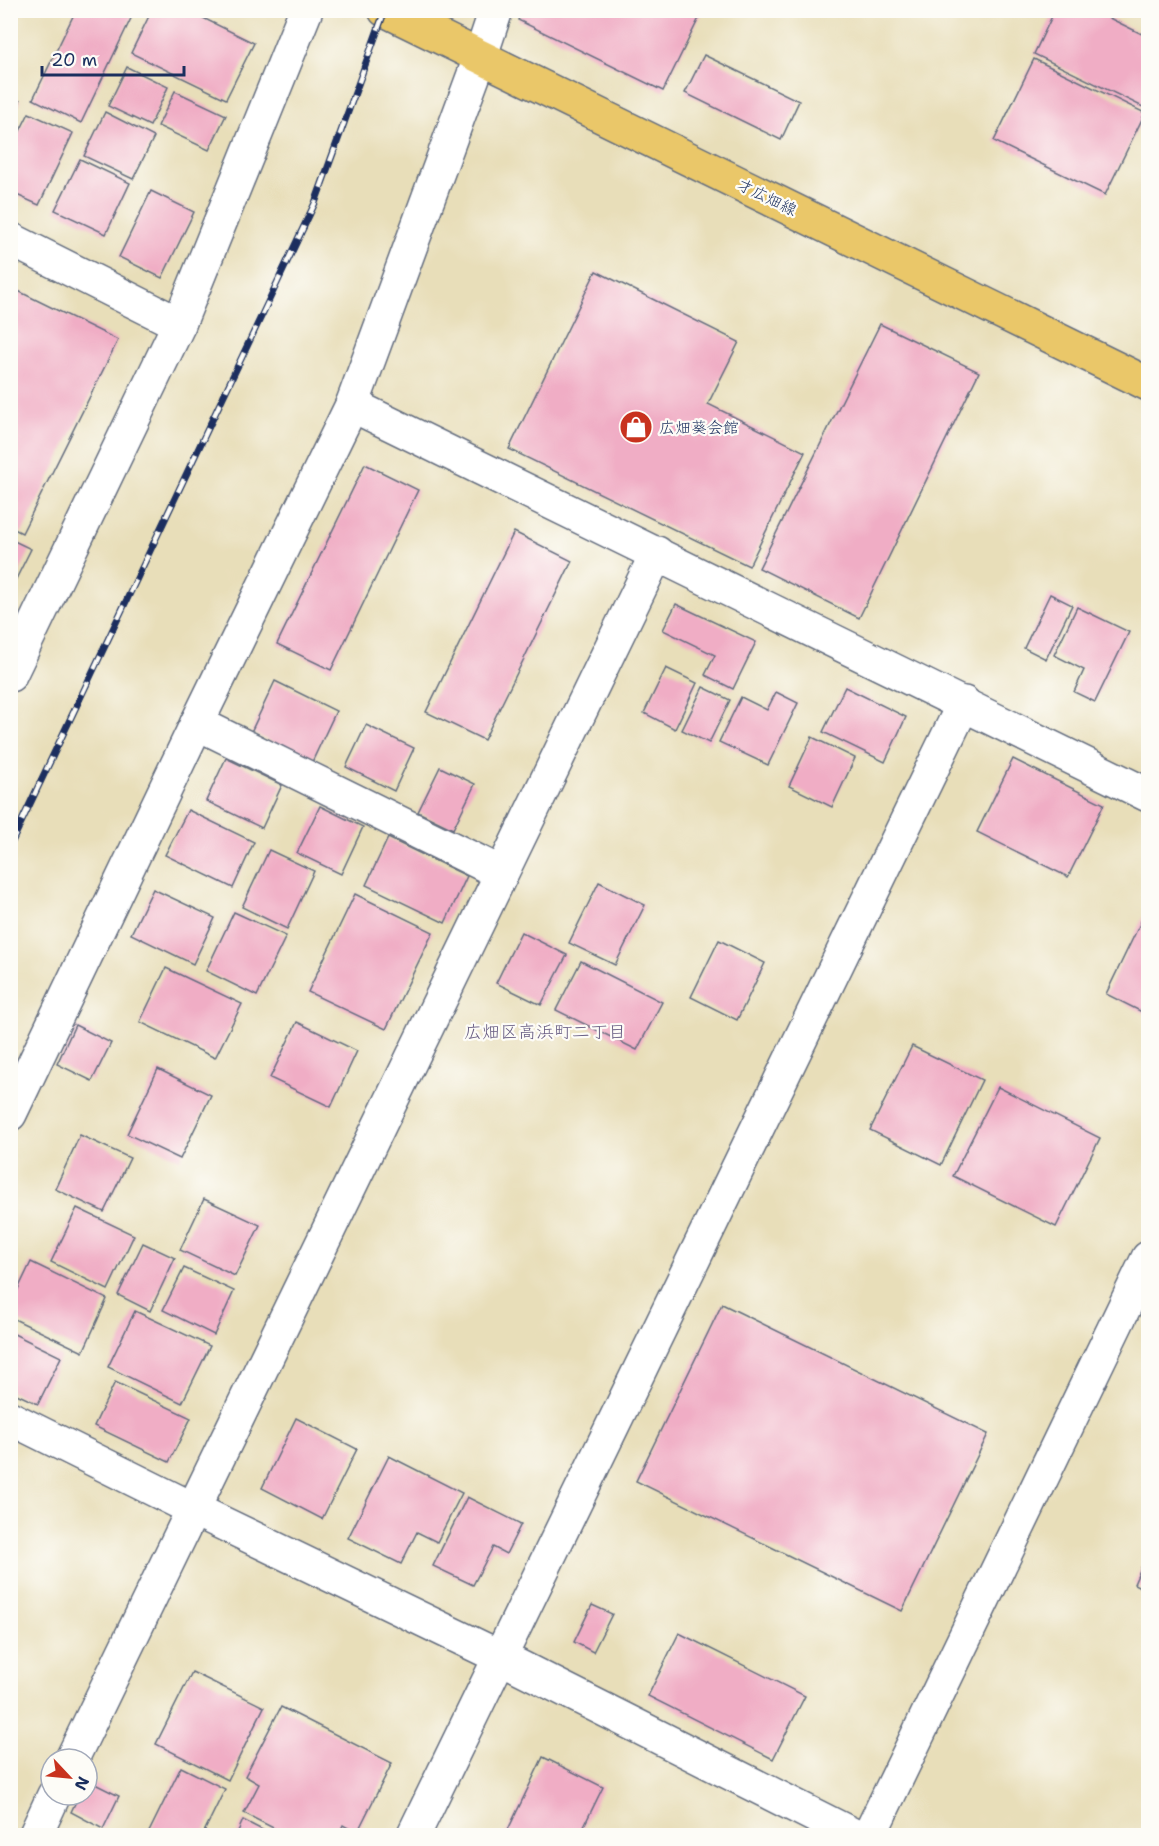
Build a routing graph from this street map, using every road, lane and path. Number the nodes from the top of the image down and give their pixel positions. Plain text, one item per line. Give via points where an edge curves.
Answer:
1 (306, 10) edge
2 (385, 10) edge
3 (496, 10) edge
4 (480, 58) junction
5 (10, 239) edge
6 (179, 324) junction
7 (1149, 384) edge
8 (352, 405) junction
9 (657, 553) junction
10 (10, 675) edge
11 (964, 703) junction
12 (197, 723) junction
13 (1149, 795) edge
14 (501, 873) junction
15 (10, 1114) edge
16 (1149, 1258) edge
17 (10, 1418) edge
18 (193, 1509) junction
19 (500, 1657) junction
20 (78, 1747) edge
21 (48, 1807) edge
22 (35, 1836) edge
23 (413, 1836) edge
24 (855, 1836) edge
25 (869, 1836) edge

1 - 6 street
2 - 4 main road, 才広畑線
3 - 4 street
4 - 7 main road, 才広畑線
4 - 8 street
5 - 6 street
6 - 10 street
8 - 9 street
8 - 12 street
9 - 11 street
9 - 14 street
11 - 13 street
11 - 19 street
12 - 14 street
12 - 15 street
14 - 18 street
16 - 25 street
17 - 18 street
18 - 19 street
18 - 20 street
19 - 23 street
19 - 24 street
21 - 22 street

